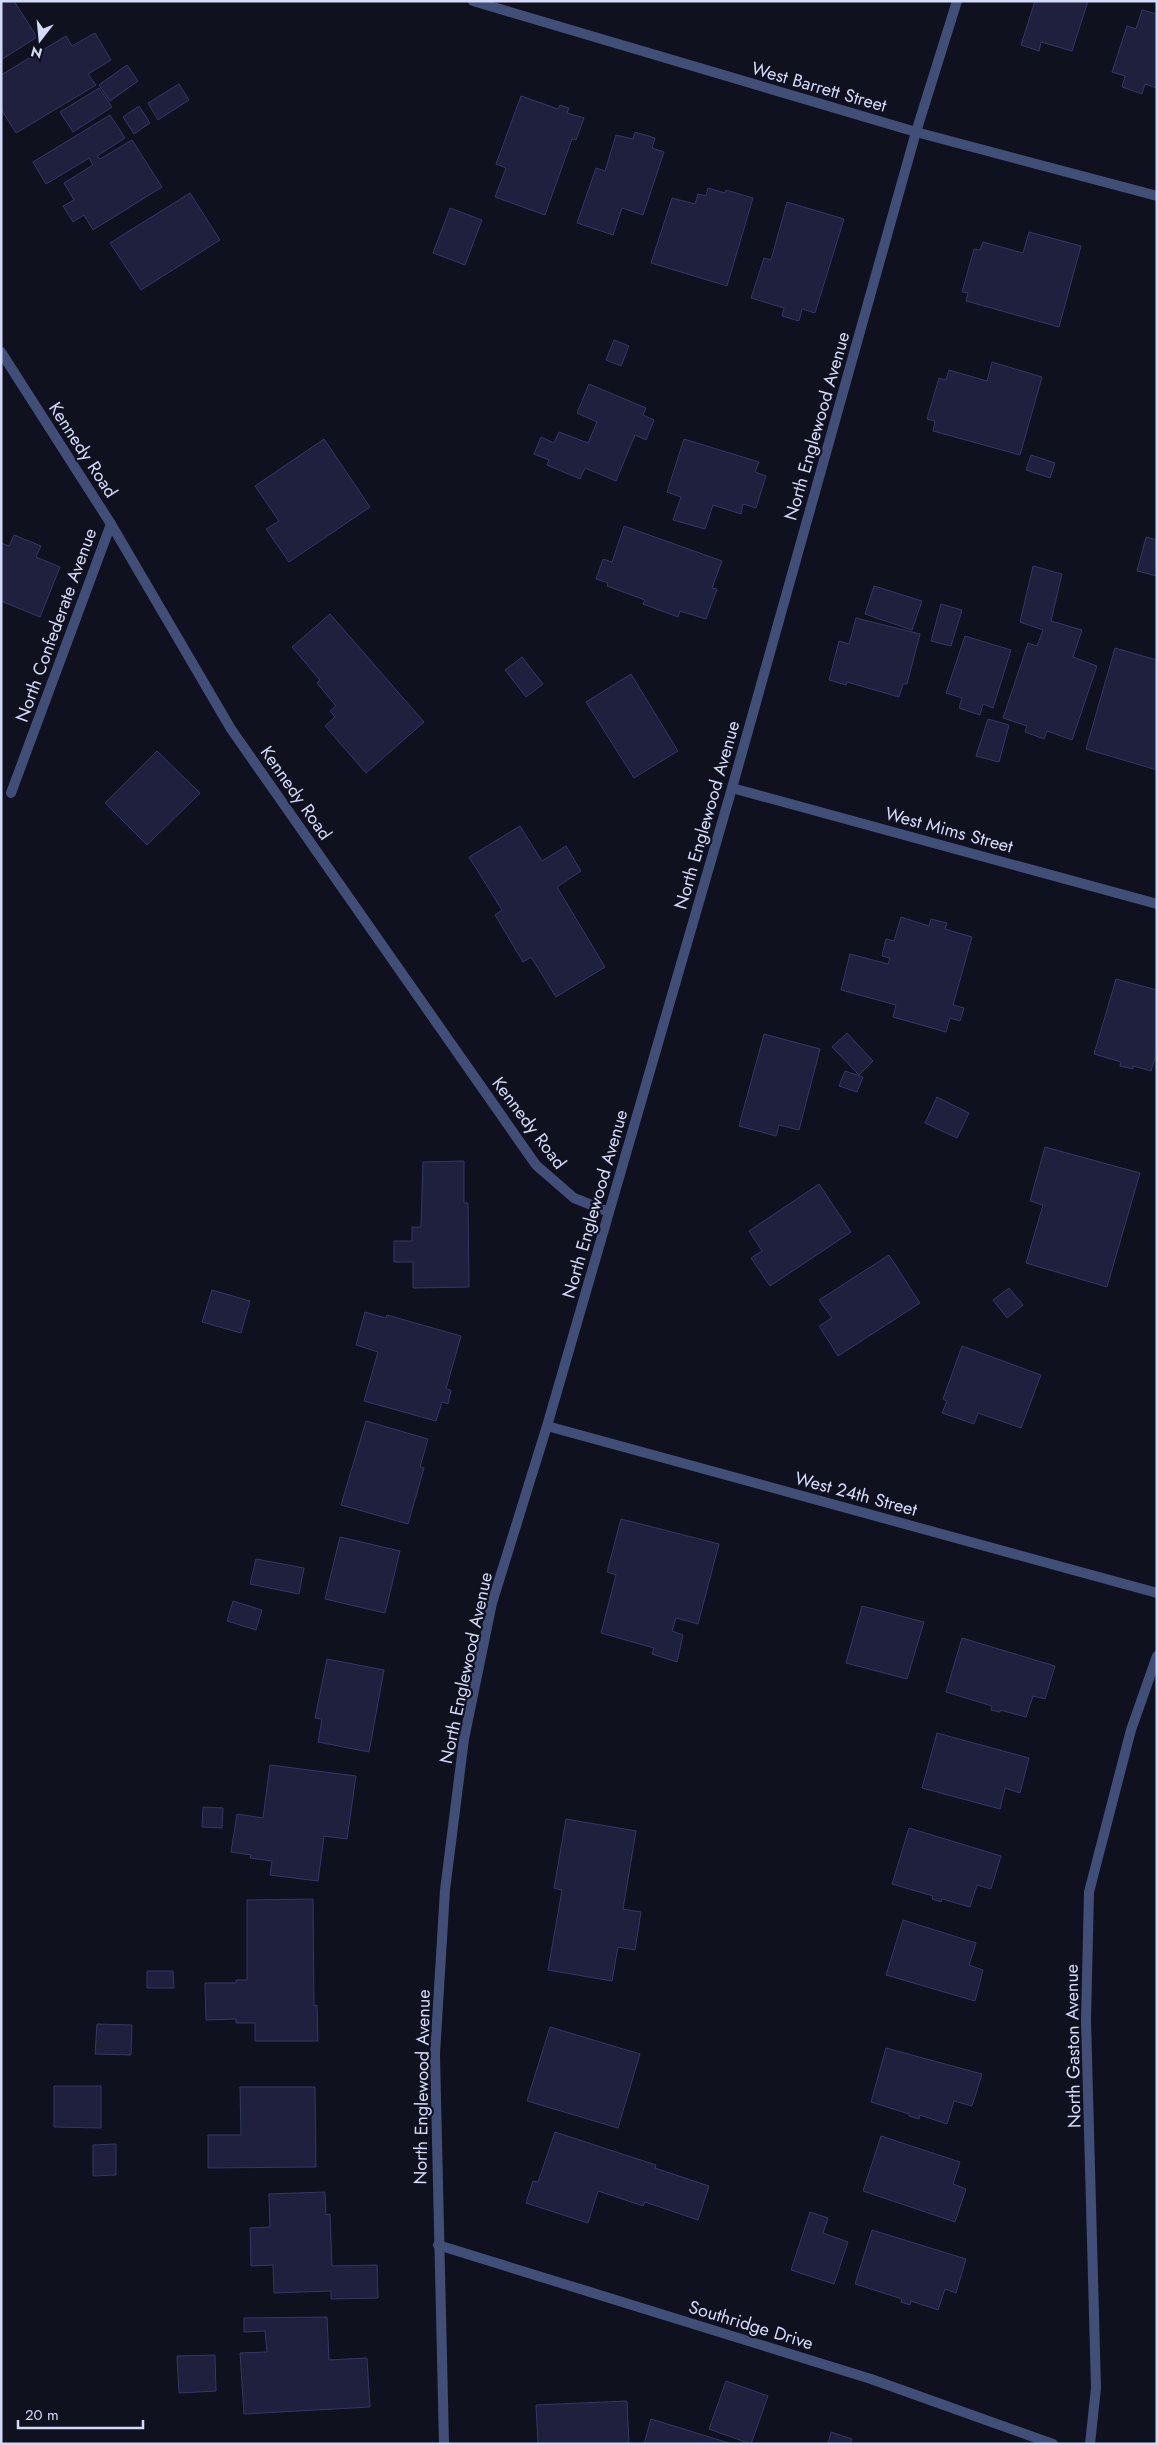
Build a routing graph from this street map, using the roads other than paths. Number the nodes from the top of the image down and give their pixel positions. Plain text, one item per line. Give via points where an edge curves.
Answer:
1 (473, 1) edge
2 (958, 1) edge
3 (916, 132) junction
4 (1157, 196) edge
5 (1, 352) edge
6 (111, 524) junction
7 (732, 788) junction
8 (11, 793) dead end
9 (1157, 904) edge
10 (609, 1212) junction
11 (547, 1426) junction
12 (1157, 1593) edge
13 (1157, 1656) edge
14 (438, 2245) junction
15 (444, 2444) edge
16 (1053, 2444) edge
17 (1090, 2444) edge

1 - 3 street, West Barrett Street
2 - 3 street, North Englewood Avenue
3 - 4 street, West Barrett Street
3 - 7 street, North Englewood Avenue
5 - 6 street, Kennedy Road
6 - 8 street, North Confederate Avenue
6 - 10 street, Kennedy Road via 230,729 536,1165 574,1198
7 - 9 street, West Mims Street
7 - 10 street, North Englewood Avenue
10 - 11 street, North Englewood Avenue
11 - 12 street, West 24th Street
11 - 14 street, North Englewood Avenue via 492,1603 464,1740 446,1890 435,2054
13 - 17 street, North Gaston Avenue via 1131,1730 1089,1892 1086,2020 1096,2388
14 - 15 street, North Englewood Avenue
14 - 16 street, Southridge Drive via 870,2379

